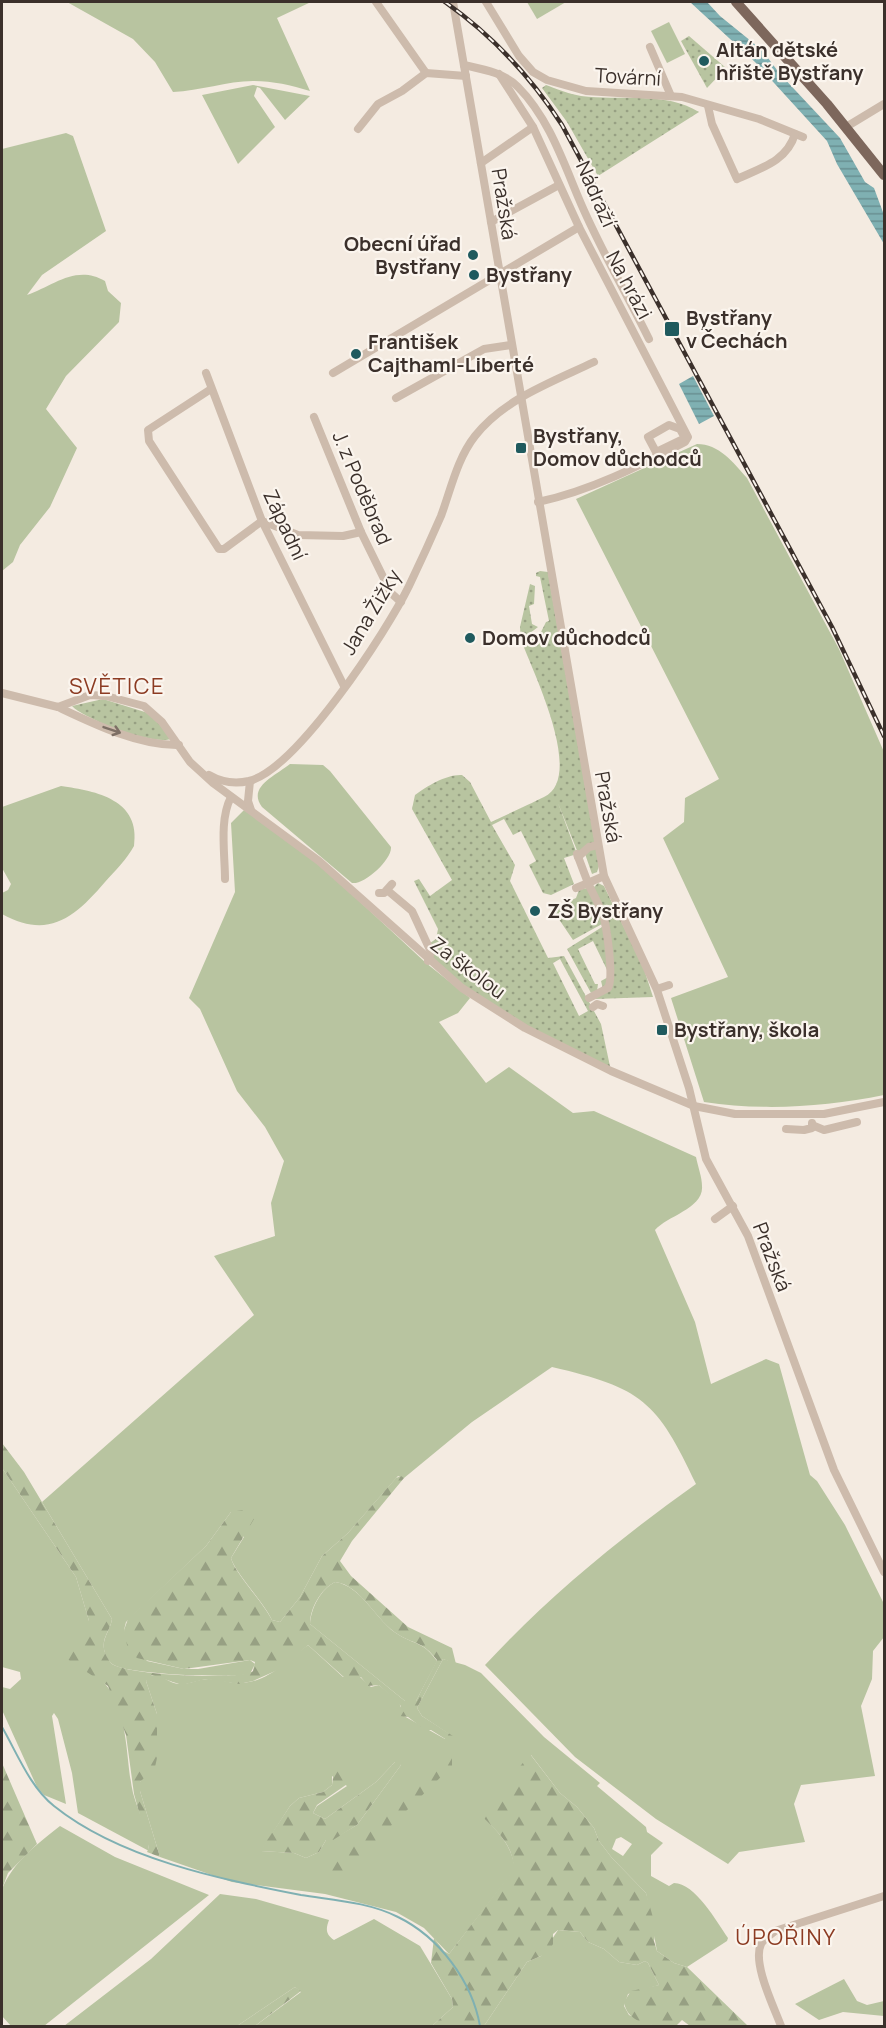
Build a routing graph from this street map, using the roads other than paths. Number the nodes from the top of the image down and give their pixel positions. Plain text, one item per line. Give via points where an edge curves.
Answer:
1 (376, 2) edge
2 (453, 2) edge
3 (486, 2) edge
4 (736, 2) edge
5 (650, 47) dead end
6 (464, 65) junction
7 (426, 73) junction
8 (499, 74) junction
9 (466, 76) junction
10 (671, 96) junction
11 (885, 104) edge
12 (708, 106) junction
13 (534, 127) junction
14 (846, 127) junction
15 (358, 129) dead end
16 (481, 163) junction
17 (885, 175) edge
18 (559, 185) junction
19 (491, 222) junction
20 (579, 227) junction
21 (499, 273) junction
22 (649, 339) dead end
23 (511, 345) junction
24 (594, 362) dead end
25 (333, 373) dead end
26 (206, 374) dead end
27 (211, 389) junction
28 (519, 398) junction
29 (396, 399) dead end
30 (314, 417) dead end
31 (538, 502) junction
32 (262, 521) junction
33 (361, 532) junction
34 (401, 602) junction
35 (344, 686) junction
36 (2, 693) edge
37 (58, 707) junction
38 (179, 745) junction
39 (200, 770) junction
40 (250, 781) junction
41 (231, 797) junction
42 (251, 811) junction
43 (598, 845) junction
44 (604, 876) junction
45 (225, 879) dead end
46 (588, 883) junction
47 (576, 888) dead end
48 (386, 889) dead end
49 (428, 961) junction
50 (601, 981) dead end
51 (669, 985) dead end
52 (657, 989) junction
53 (661, 1000) junction
54 (649, 1002) dead end
55 (885, 1102) edge
56 (694, 1106) junction
57 (811, 1114) junction
58 (857, 1122) dead end
59 (813, 1125) junction
60 (786, 1129) dead end
61 (733, 1206) junction
62 (714, 1219) dead end
63 (885, 1572) edge
64 (885, 1896) edge
65 (781, 2026) edge

1 - 7 street
2 - 6 street, Pražská
3 - 10 street, Tovární via 519,56 533,72 547,80 586,91
4 - 14 main road
5 - 10 street
6 - 8 street
6 - 9 street, Pražská
7 - 9 street
7 - 15 street via 378,104
8 - 13 street, Na hrázi
8 - 22 street, Nádraží via 517,85 534,106
9 - 16 street, Pražská
10 - 12 street, Tovární
11 - 14 street
12 - 12 street, Tovární via 737,179 783,156 799,135 728,109
13 - 16 street
13 - 18 street, Na hrázi
14 - 17 main road
16 - 19 street, Pražská
18 - 19 street
18 - 20 street, Na hrázi
19 - 21 street, Pražská
20 - 21 street
20 - 31 street, Na hrázi via 688,437 634,468
21 - 23 street, Pražská
21 - 25 street
23 - 28 street, Pražská
23 - 29 street via 484,349
24 - 28 street, Jana Žižky
26 - 27 street, Západní
27 - 32 street, Západní
27 - 32 street via 148,430 149,441 219,549
28 - 31 street, Pražská
28 - 34 street, Jana Žižky via 484,426 468,446
30 - 33 street, J. z Poděbrad
31 - 43 street, Pražská
32 - 33 street via 298,535 343,536
32 - 35 street, Západní
33 - 34 street, J. z Poděbrad via 391,593
34 - 35 street, Jana Žižky via 379,640
35 - 40 street, Jana Žižky via 296,745 271,769
36 - 37 street
37 -> 38 street via 110,730
37 - 38 street, Za školou via 90,695 134,702 157,717
38 - 39 street, Za školou
39 - 40 street via 226,781
39 - 41 street, Za školou
40 - 42 street
41 - 42 street, Za školou
41 - 45 street via 224,824
42 - 49 street, Za školou via 319,861
43 - 44 street, Pražská
43 - 46 street via 578,855
44 - 46 street
44 - 52 street, Pražská
46 - 47 street
46 - 50 street via 604,919 612,976 596,1002
48 - 49 street via 412,911 431,952
49 - 56 street, Za školou via 478,1000 525,1028 611,1071
51 - 52 street
52 - 53 street, Pražská
53 - 54 street
53 - 56 street, Pražská
55 - 57 street, Za školou
56 - 57 street, Za školou via 735,1114
56 - 61 street, Pražská via 706,1159
57 - 59 street
58 - 59 street via 824,1130
59 - 60 street via 808,1130
61 - 62 street
61 - 63 street, Pražská via 748,1236 834,1470
64 - 65 street via 776,1931 761,1944 766,1986

